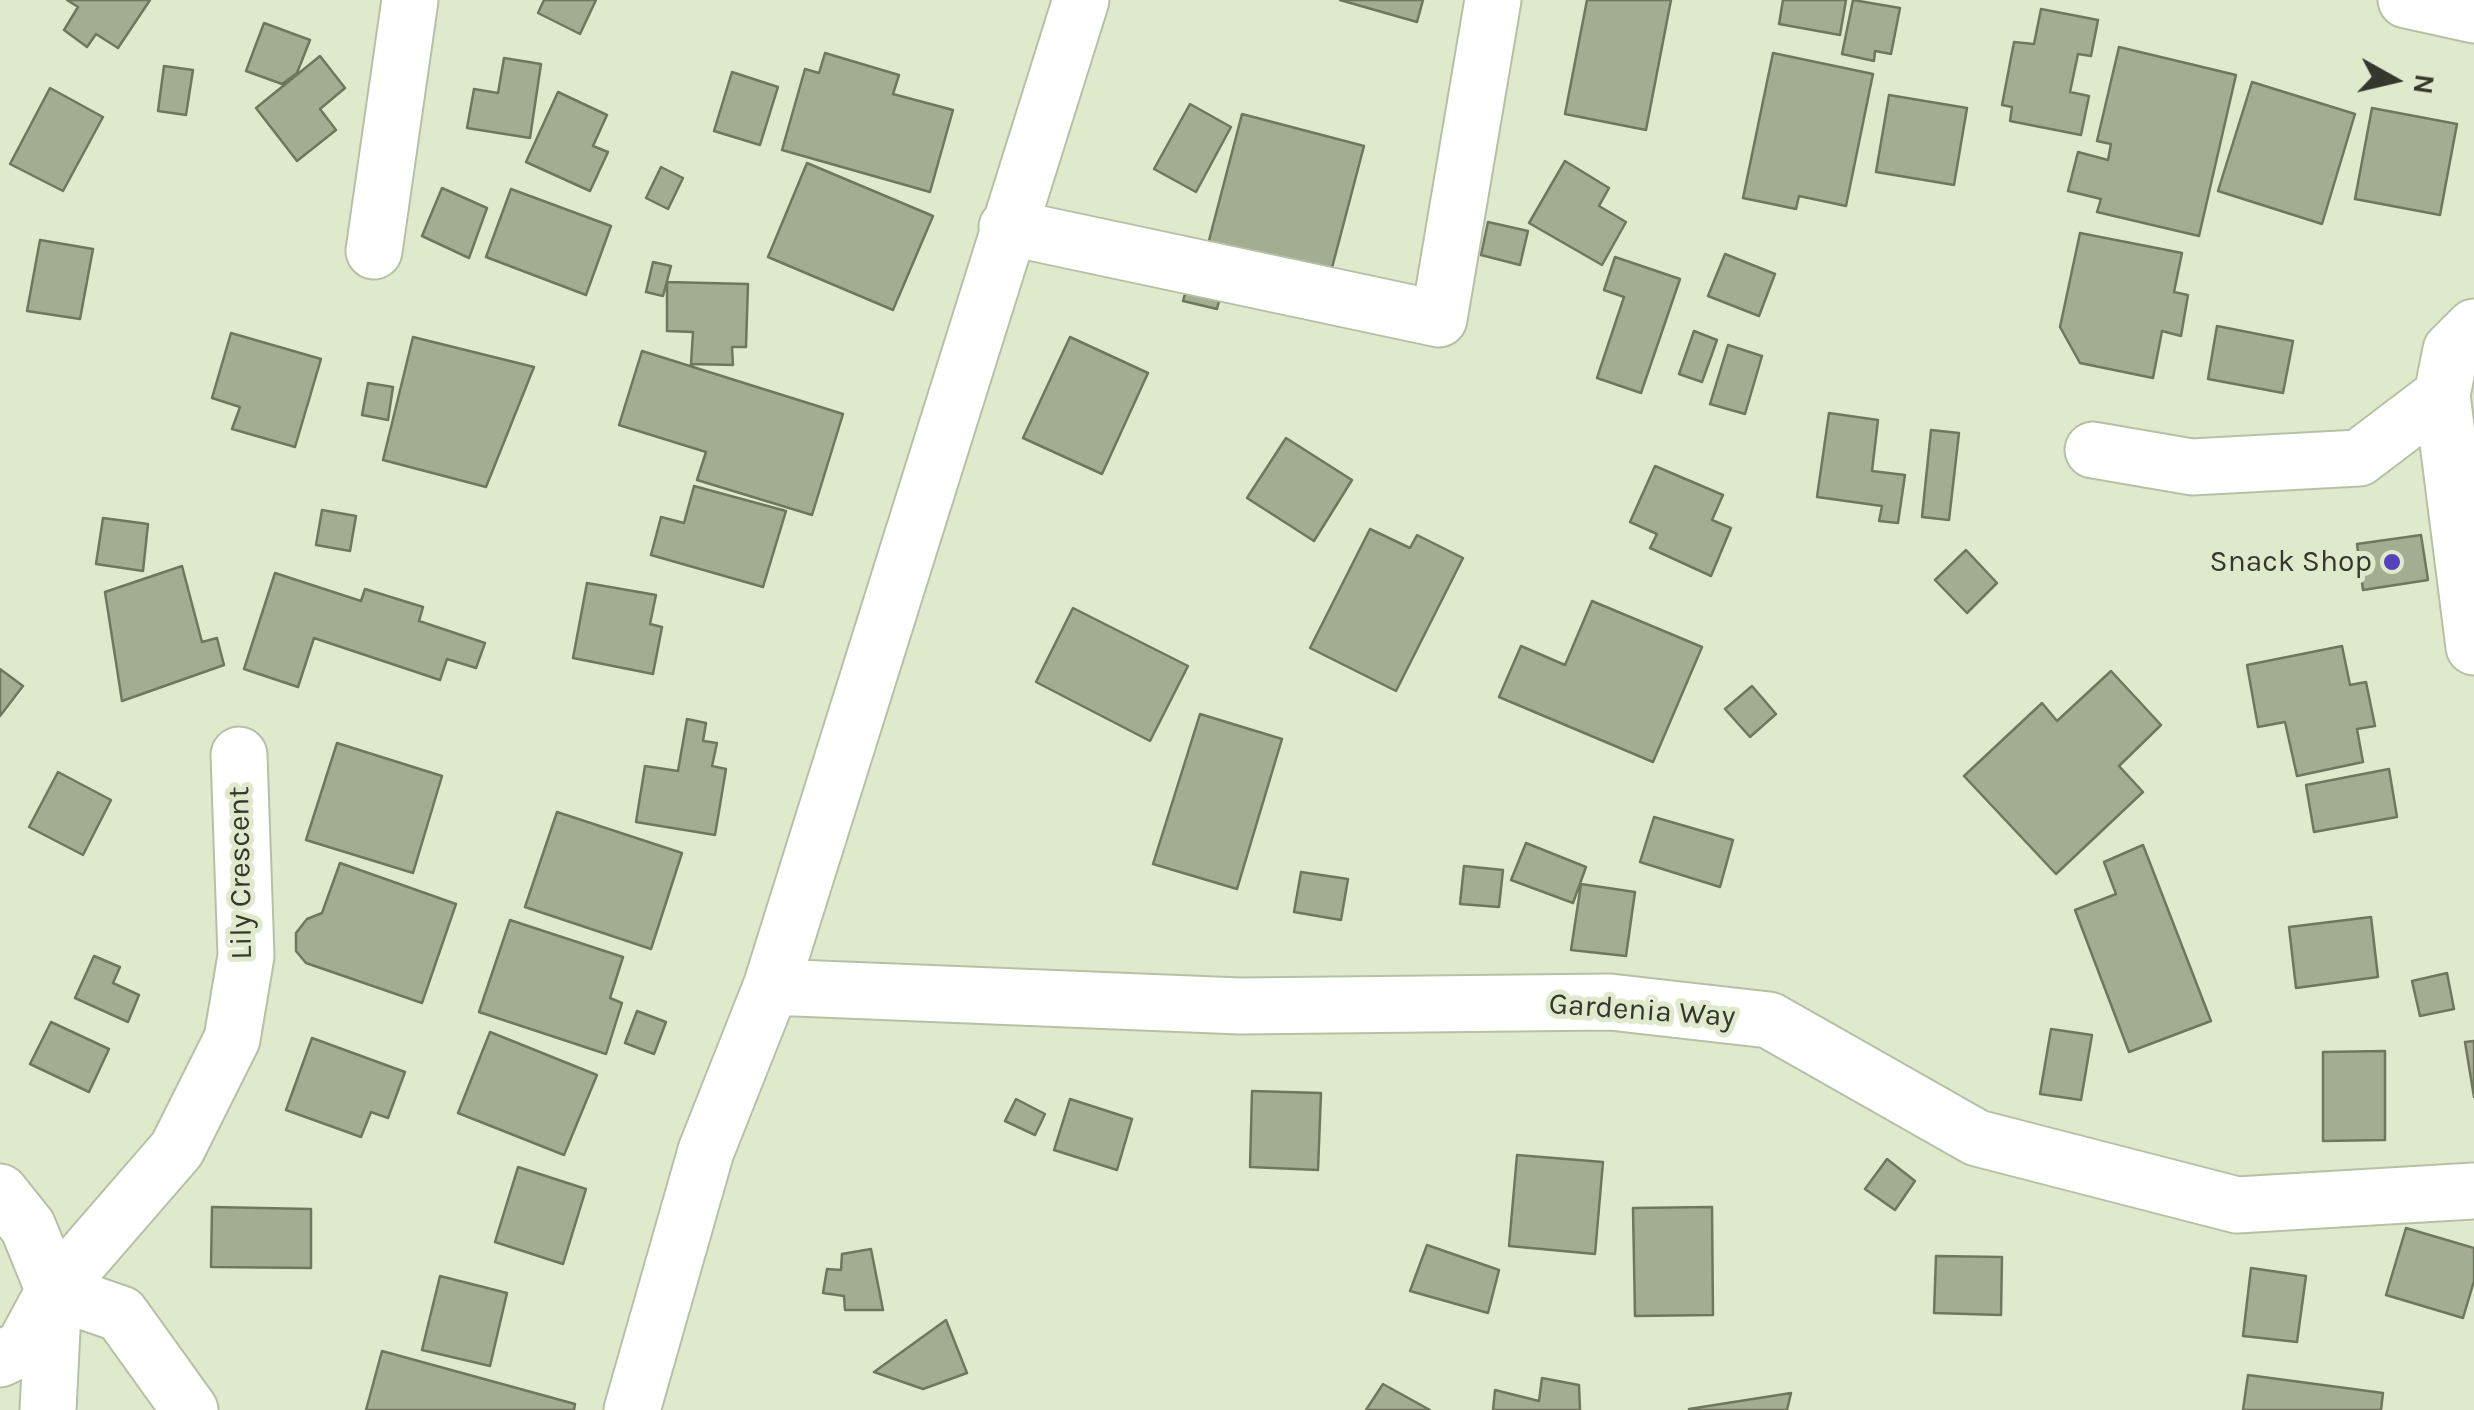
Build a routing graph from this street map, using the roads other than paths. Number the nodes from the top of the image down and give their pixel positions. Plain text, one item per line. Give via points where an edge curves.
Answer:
1 (410, 0) edge
2 (1082, 0) edge
3 (1493, 0) edge
4 (2406, 0) edge
5 (2474, 15) edge
6 (1006, 227) junction
7 (374, 251) dead end
8 (2474, 327) edge
9 (2442, 394) junction
10 (2093, 450) dead end
11 (2474, 647) edge
12 (239, 755) dead end
13 (771, 987) junction
14 (2474, 1191) edge
15 (0, 1192) edge
16 (54, 1291) junction
17 (0, 1359) edge
18 (48, 1410) edge
19 (190, 1410) edge
20 (632, 1410) edge

1 - 7 street
2 - 6 street
3 - 6 street via 1439,318
4 - 5 street
6 - 13 street
8 - 9 street via 2450,350
9 - 10 street via 2359,458 2192,467
9 - 11 street
12 - 16 street, Lily Crescent via 246,956 232,1039 177,1150
13 - 14 street, Gardenia Way via 1240,1006 1610,1002 1770,1020 1977,1138 2237,1205
13 - 20 street via 706,1151
15 - 16 street via 28,1227
16 - 17 street, Lily Crescent via 23,1348
16 - 18 street
16 - 19 street via 120,1314

